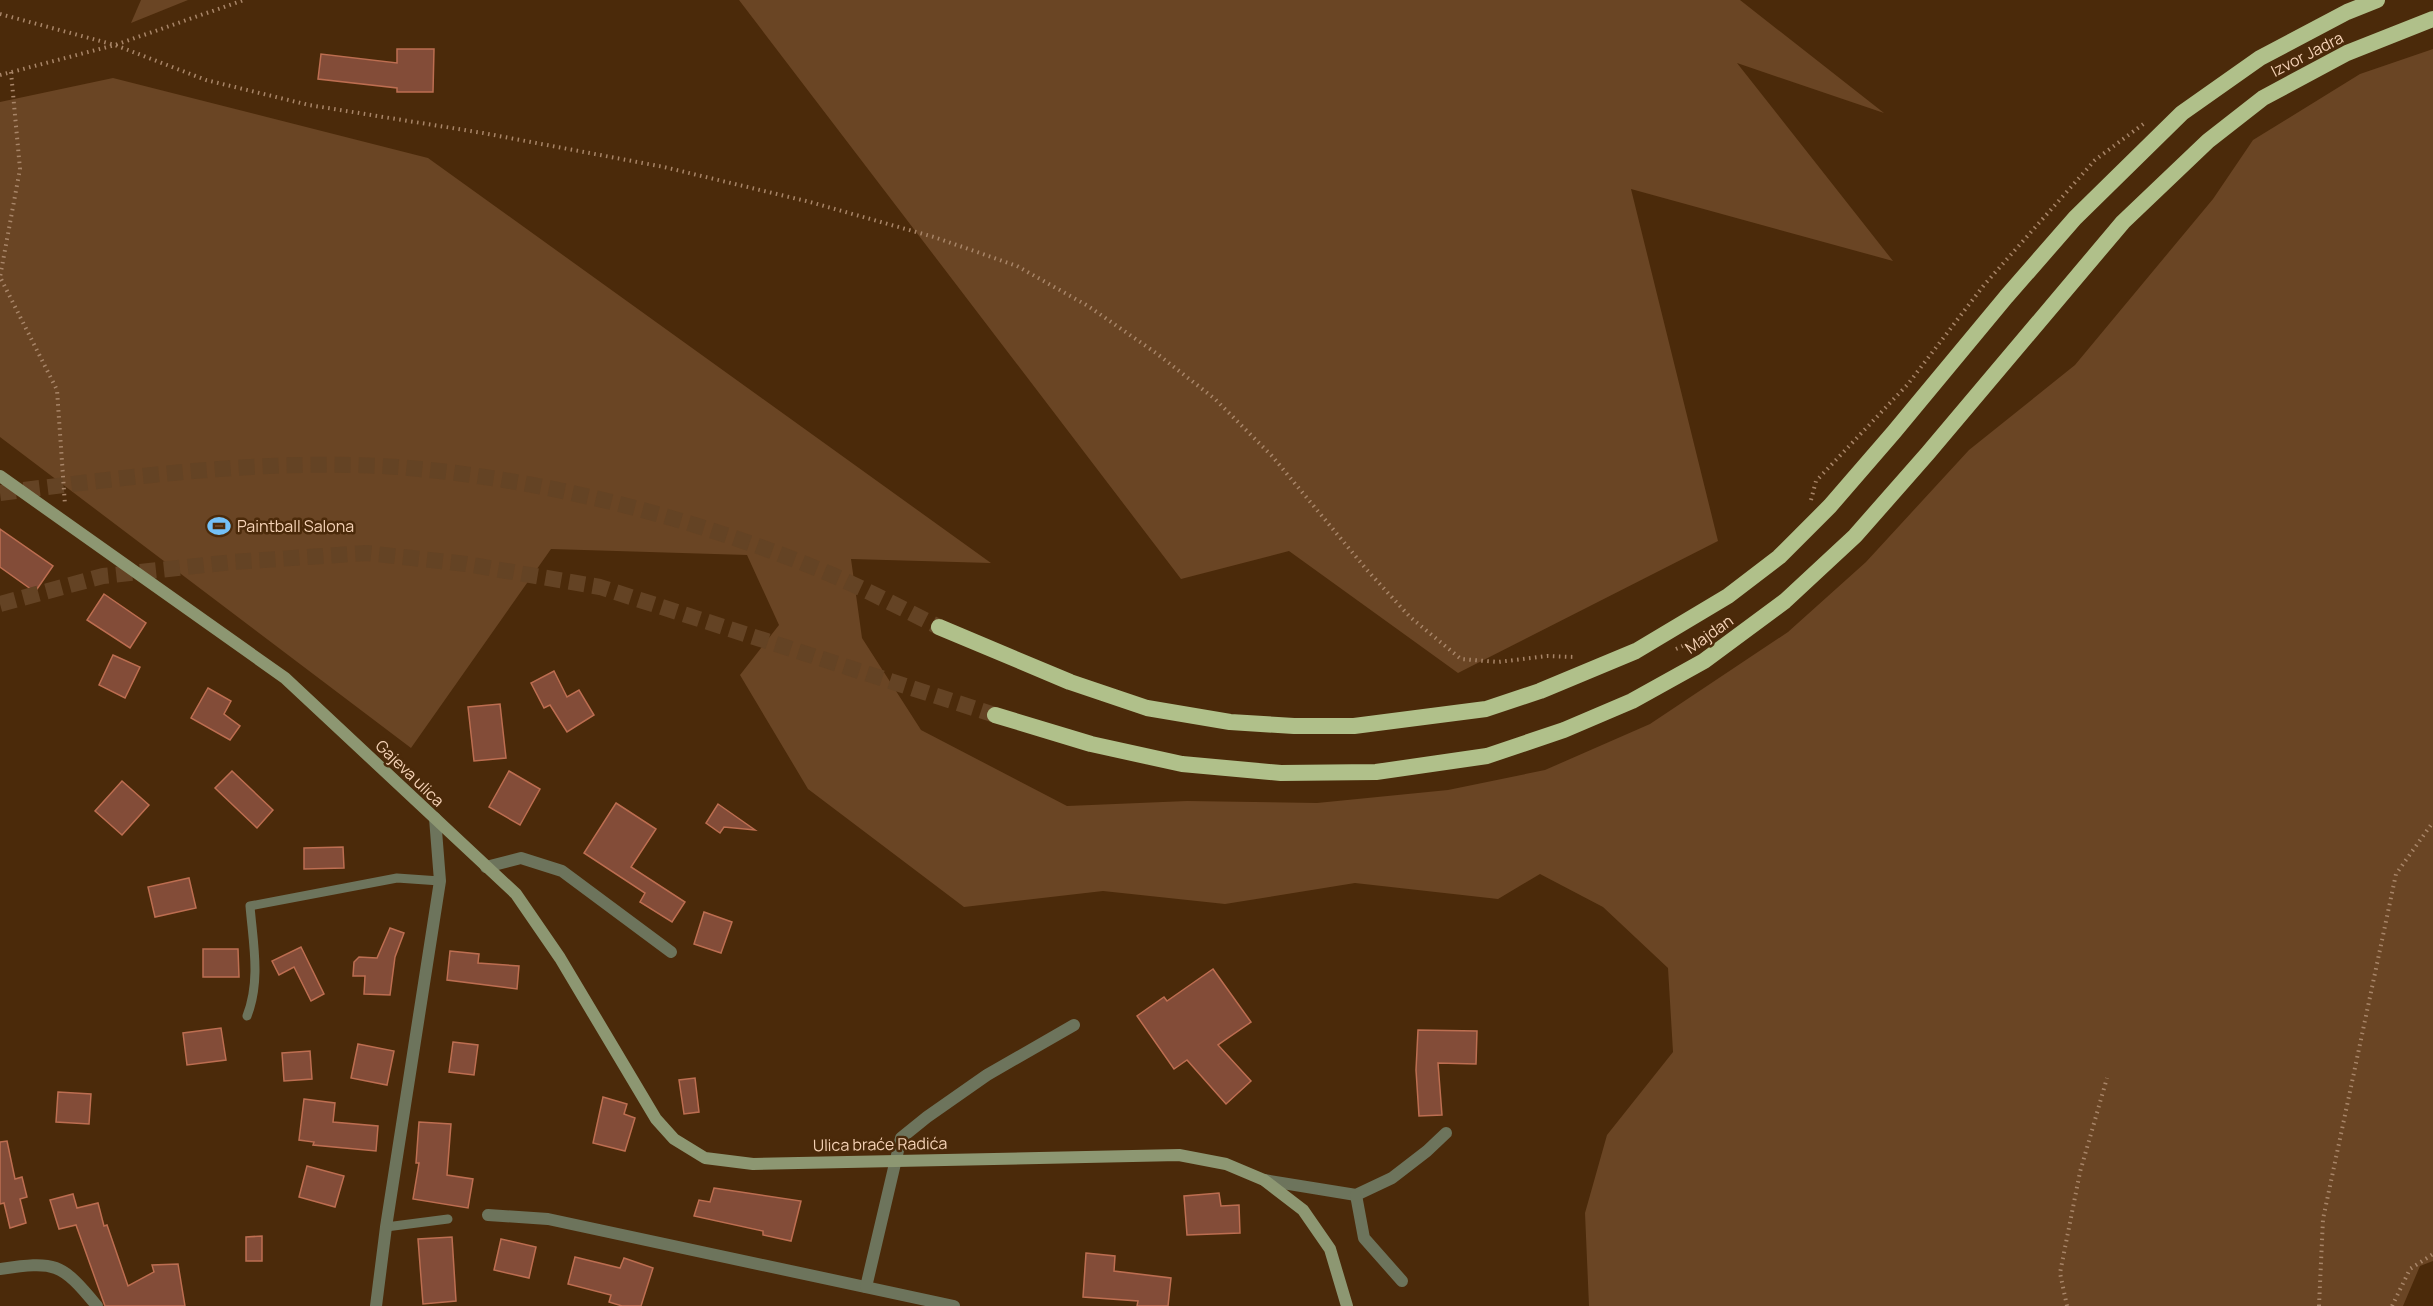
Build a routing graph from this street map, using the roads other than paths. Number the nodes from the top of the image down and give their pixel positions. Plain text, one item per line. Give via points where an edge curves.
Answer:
1 (2377, 0) edge
2 (2433, 19) edge
3 (0, 476) edge
4 (1830, 506) joint
5 (1854, 536) joint
6 (939, 627) tunnel mouth
7 (995, 715) tunnel mouth
8 (435, 818) junction
9 (486, 867) junction
10 (440, 881) junction
11 (670, 951) dead end
12 (247, 1016) dead end
13 (1074, 1025) dead end
14 (1446, 1133) dead end
15 (895, 1160) junction
16 (1264, 1180) junction
17 (1356, 1195) junction
18 (488, 1215) dead end
19 (448, 1219) dead end
20 (386, 1227) junction
21 (0, 1269) edge
22 (1402, 1281) dead end
23 (866, 1287) junction
24 (97, 1306) edge
25 (376, 1306) edge
26 (954, 1306) edge
27 (1347, 1306) edge

1 - 4 highway, Izvor Jadra via 2260,58 2182,113 2075,218
2 - 5 highway, Izvor Jadra via 2347,53 2263,98 2208,141 2123,222
3 - 8 main road, Gajeva ulica via 285,678
4 - 6 highway, Majdan via 1779,557 1728,596 1636,651 1486,709 1354,726 1230,722 1147,708
5 - 7 highway, Majdan via 1785,601 1704,661 1632,701 1487,756 1376,772 1281,773 1182,764 1091,744
8 - 9 main road, Ulica braće Radića
8 - 10 street, Gajeva ulica
9 - 11 street via 521,858 562,871
9 - 15 main road, Ulica braće Radića via 516,894 561,958 656,1119 674,1139 705,1158 753,1164
10 - 12 lane via 397,878 250,906 256,974
10 - 20 street, Gajeva ulica
13 - 15 street via 987,1075 927,1117 901,1138
14 - 17 street via 1392,1178
15 - 16 main road, Ulica braće Radića via 1179,1155 1226,1164
15 - 23 street
16 - 17 street
16 - 27 main road, Ulica braće Radića via 1304,1210 1330,1249
17 - 22 street via 1364,1238
18 - 23 street via 548,1219
19 - 20 lane
20 - 25 street, Gajeva ulica
21 - 24 street via 40,1263 60,1269 77,1281
23 - 26 street

